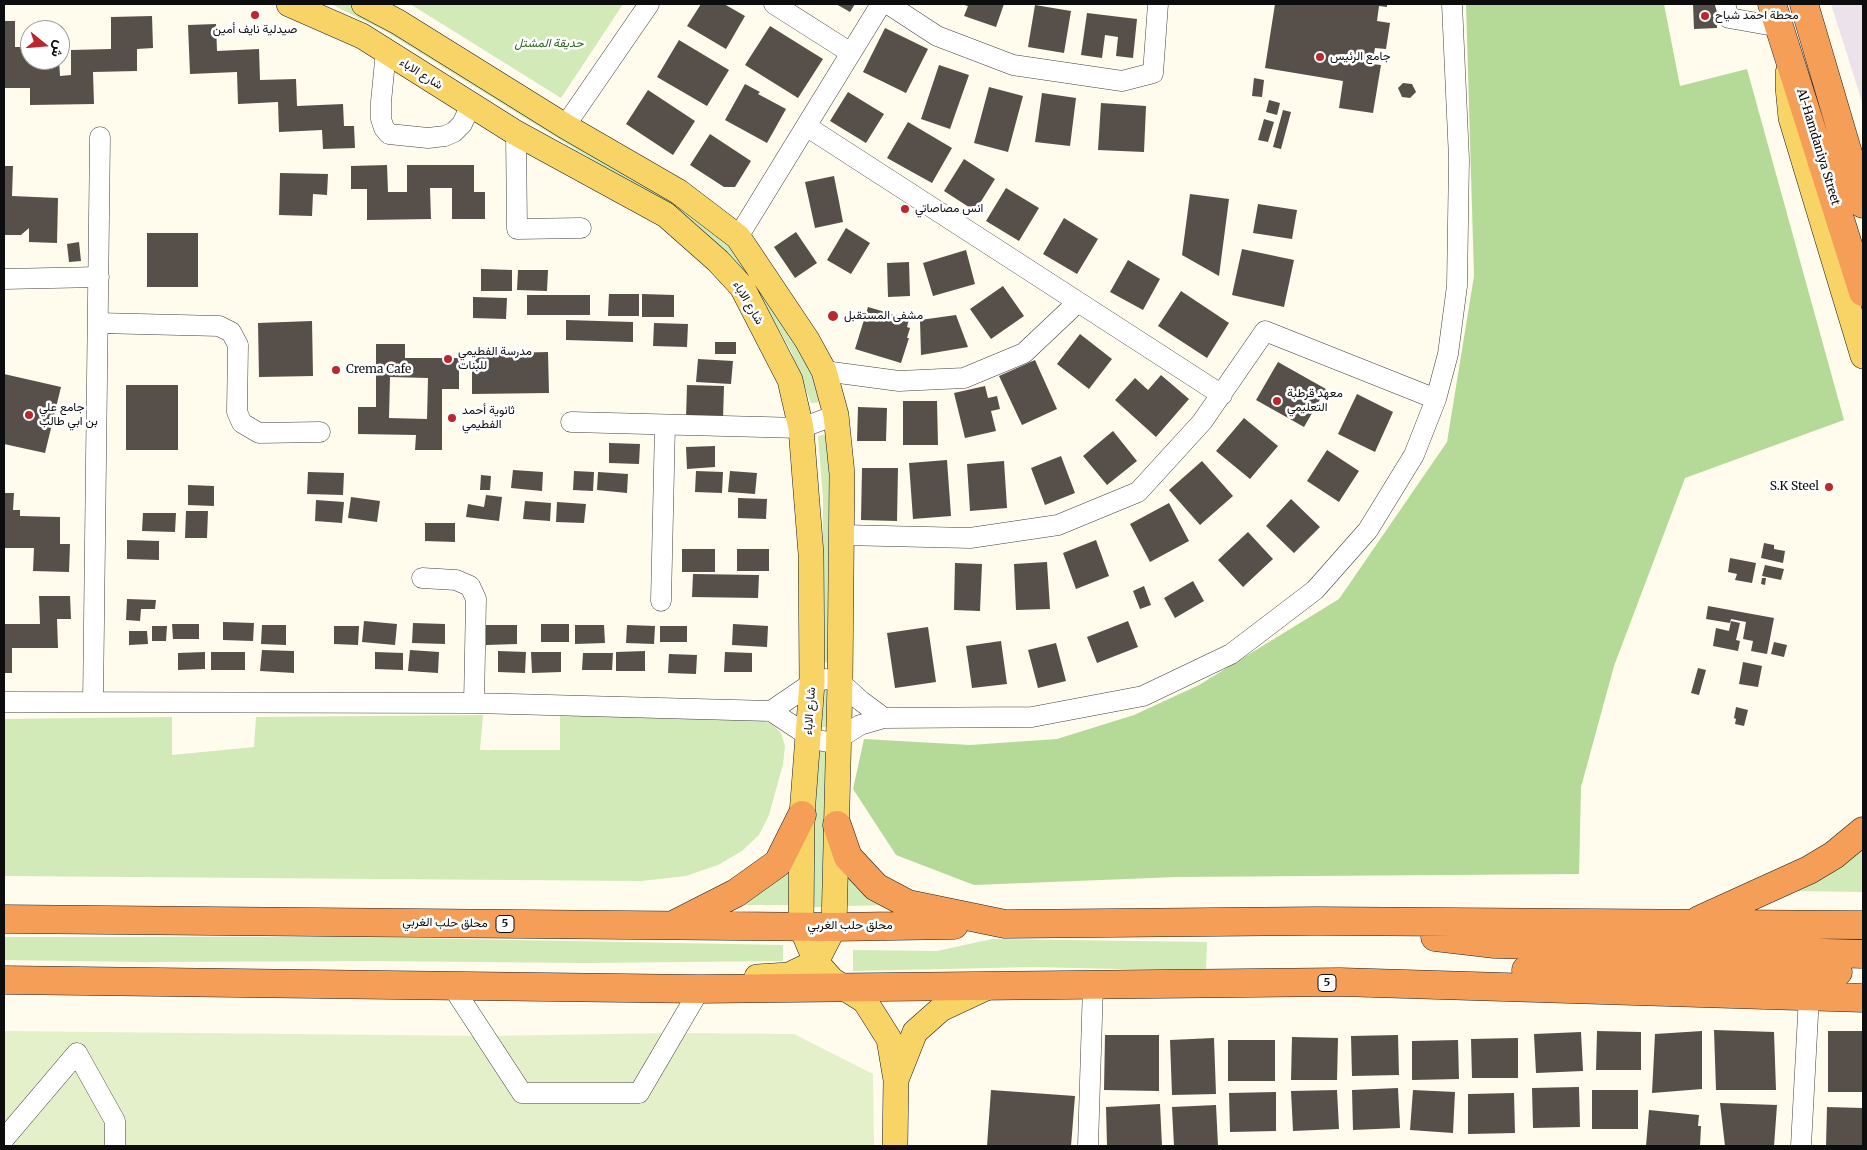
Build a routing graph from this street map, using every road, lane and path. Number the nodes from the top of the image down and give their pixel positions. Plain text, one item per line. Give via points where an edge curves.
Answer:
1 (364, 4) edge
2 (650, 4) edge
3 (774, 4) edge
4 (880, 4) edge
5 (888, 4) edge
6 (1158, 4) edge
7 (1452, 4) edge
8 (1725, 4) edge
9 (1804, 4) edge
10 (295, 5) edge
11 (1776, 15) edge
12 (1818, 48) junction
13 (386, 51) junction
14 (851, 53) junction
15 (1789, 53) junction
16 (471, 105) junction
17 (565, 126) junction
18 (806, 126) junction
19 (516, 133) junction
20 (100, 138) dead end
21 (1863, 158) edge
22 (1863, 204) edge
23 (581, 228) dead end
24 (738, 237) junction
25 (99, 277) junction
26 (4, 279) edge
27 (1863, 292) edge
28 (1078, 302) junction
29 (98, 322) junction
30 (1863, 356) edge
31 (824, 371) junction
32 (1222, 395) junction
33 (1436, 399) junction
34 (836, 415) junction
35 (571, 422) dead end
36 (666, 425) junction
37 (801, 428) junction
38 (320, 432) dead end
39 (842, 535) junction
40 (422, 578) dead end
41 (661, 601) dead end
42 (840, 682) junction
43 (812, 683) junction
44 (4, 702) edge
45 (93, 702) junction
46 (474, 703) junction
47 (771, 710) junction
48 (884, 718) junction
49 (809, 736) junction
50 (838, 739) junction
51 (802, 815) junction
52 (837, 825) junction
53 (1863, 830) edge
54 (4, 919) edge
55 (1317, 922) junction
56 (1692, 923) junction
57 (1006, 924) junction
58 (674, 925) junction
59 (1863, 925) edge
60 (801, 926) junction
61 (834, 926) junction
62 (1863, 954) edge
63 (816, 962) junction
64 (1863, 972) edge
65 (4, 980) edge
66 (1340, 982) junction
67 (1093, 985) junction
68 (452, 986) junction
69 (988, 987) junction
70 (700, 989) junction
71 (733, 989) junction
72 (846, 989) junction
73 (1808, 996) junction
74 (1863, 998) edge
75 (896, 1080) junction
76 (4, 1139) edge
77 (115, 1146) edge
78 (895, 1146) edge
79 (1088, 1146) edge
80 (1800, 1146) edge

1 - 17 main road
2 - 17 street
3 - 14 street
4 - 14 street
5 - 6 street via 936,36 1014,65 1122,81 1153,73
7 - 33 street via 1459,159 1457,286 1448,354
8 - 11 street via 1729,18
9 - 12 highway
10 - 13 main road, شارع الاباء via 362,36
11 - 15 highway, Al-Hamdaniya Street
12 - 21 main road via 1836,74
12 - 22 highway
13 - 16 main road, شارع الاباء
13 - 16 street via 381,110 388,134 428,138 445,136 462,124
14 - 18 street
15 - 27 highway, Al-Hamdaniya Street
15 - 30 main road via 1791,118
16 - 19 main road, شارع الاباء
17 - 24 main road via 679,192
18 - 24 street
18 - 28 street
19 - 23 street via 517,229
19 - 37 main road, شارع الاباء via 666,215 718,261 742,287 790,380
20 - 25 street
24 - 31 main road
25 - 26 street
25 - 29 street
28 - 31 street via 1024,353 964,378 899,381
28 - 32 street
29 - 38 street via 219,326 231,332 238,345 237,412 242,424 259,433
29 - 45 street
31 - 34 main road
32 - 33 street via 1265,331
32 - 39 street via 1202,422 1138,492 1058,525 970,538
33 - 48 street via 1414,455 1368,530 1315,590 1231,654 1143,696 1032,717
34 - 37 street
34 - 39 main road via 842,474
35 - 36 street
36 - 37 street
36 - 41 street
37 - 43 main road, شارع الاباء via 811,554
39 - 42 main road
40 - 46 street via 456,580 470,586 476,599
42 - 43 street via 826,679
42 - 48 street
42 - 50 main road
43 - 47 street
43 - 49 main road, شارع الاباء
44 - 45 street
45 - 46 street
46 - 47 street
47 - 49 street
48 - 50 street via 860,725
49 - 50 street via 823,742
49 - 51 main road, شارع الاباء
50 - 52 main road
51 - 58 highway via 778,863 736,893
51 - 60 main road, شارع الاباء
52 - 57 highway via 848,857 876,886 908,904
52 - 61 main road
53 - 56 highway via 1834,856 1809,870
54 - 58 highway, محلق حلب الغربي / 5
55 - 56 highway, 5
55 - 57 highway, 5
55 - 62 highway, 5 via 1495,944
56 - 59 highway, 5
57 - 61 highway, محلق حلب الغربي / 5
58 - 60 highway, محلق حلب الغربي / 5
60 - 61 highway, محلق حلب الغربي / 5
60 - 63 main road
61 - 63 main road
63 - 71 main road via 788,975 743,977
63 - 72 main road via 832,980
64 - 66 highway, 5 via 1491,969
65 - 68 highway, 5
66 - 67 highway, 5
66 - 73 highway, 5
67 - 69 highway, 5
67 - 79 street
68 - 70 highway, 5
68 - 70 street via 522,1093 639,1093
69 - 72 highway, 5
69 - 75 main road via 940,1009 915,1032
70 - 71 highway, 5
71 - 72 highway, 5
72 - 75 main road via 865,1001 889,1039
73 - 74 highway, 5
73 - 80 street
75 - 78 main road
76 - 77 street via 77,1053 115,1121

